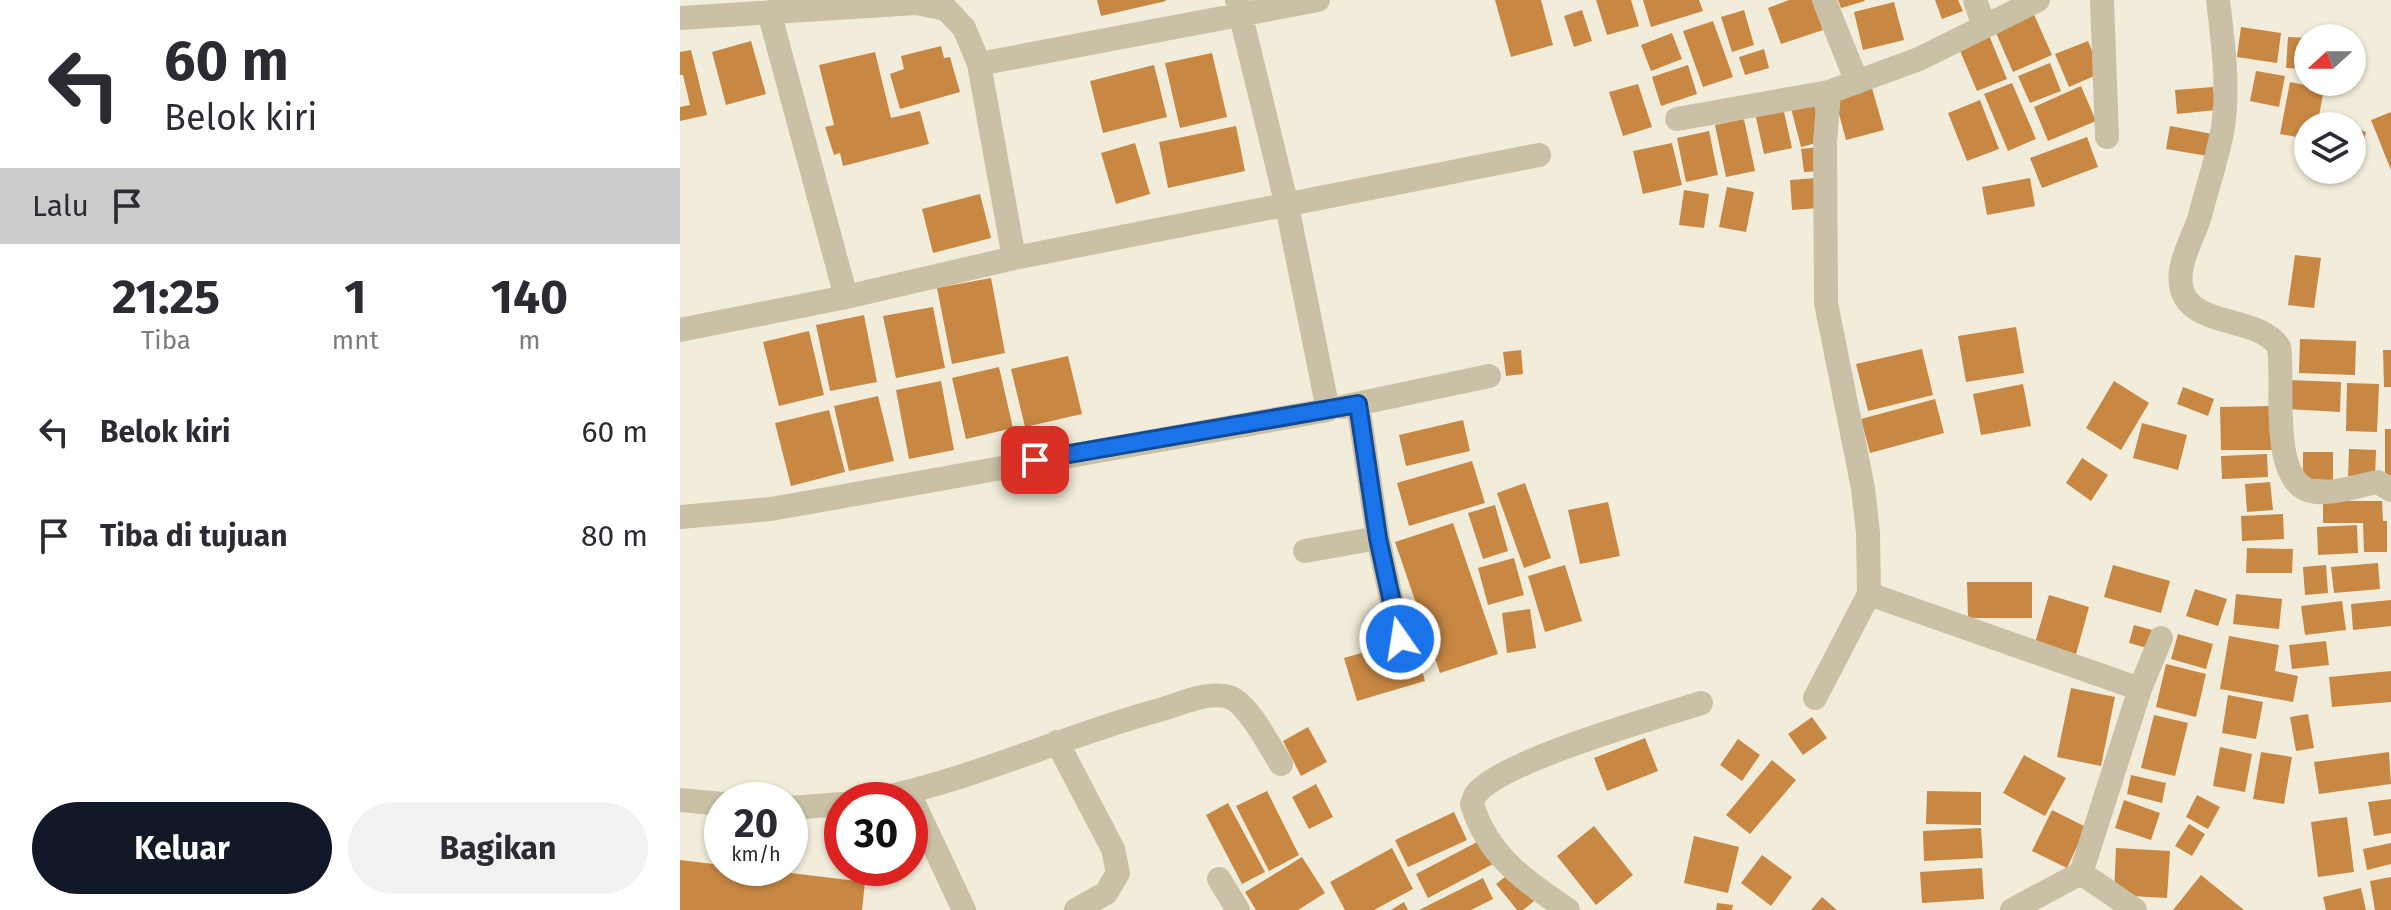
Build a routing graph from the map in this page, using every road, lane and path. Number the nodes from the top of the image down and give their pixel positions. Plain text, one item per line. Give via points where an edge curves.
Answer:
1 (1318, 0) edge
2 (1824, 0) edge
3 (1975, 0) edge
4 (2038, 0) edge
5 (2102, 0) edge
6 (2218, 0) edge
7 (1238, 7) edge
8 (769, 12) junction
9 (680, 18) edge
10 (1984, 26) junction
11 (979, 64) junction
12 (1857, 82) junction
13 (1829, 92) junction
14 (1677, 119) dead end
15 (2107, 137) dead end
16 (1539, 155) dead end
17 (1287, 206) junction
18 (1014, 258) junction
19 (846, 297) junction
20 (680, 330) edge
21 (1489, 376) dead end
22 (1358, 404) junction
23 (1328, 410) junction
24 (2391, 490) edge
25 (680, 516) edge
26 (1378, 538) junction
27 (1305, 551) dead end
28 (1869, 594) junction
29 (2161, 638) dead end
30 (1400, 639) dead end
31 (2140, 689) junction
32 (1815, 698) dead end
33 (1701, 703) dead end
34 (1057, 742) junction
35 (1281, 764) dead end
36 (928, 786) edge
37 (680, 800) edge
38 (704, 802) edge
39 (928, 833) edge
40 (2081, 873) junction
41 (1219, 879) dead end
42 (964, 910) edge
43 (1076, 910) edge
44 (1238, 910) edge
45 (1568, 910) edge
46 (2012, 910) edge
47 (2135, 910) edge

1 - 7 street
2 - 12 street
3 - 10 street
4 - 10 street
5 - 15 street
6 - 24 street via 2223,128 2180,270 2185,296 2224,321 2274,338 2279,347 2288,470 2294,481 2318,492 2378,482
7 - 11 street
7 - 17 street
8 - 9 street
8 - 11 street via 916,3 946,9 964,28
8 - 19 street
10 - 12 street
11 - 18 street
12 - 13 street
13 - 14 street
13 - 28 street via 1826,303 1863,488
16 - 17 street
17 - 18 street
17 - 23 street
18 - 19 street
19 - 20 street
21 - 22 street
22 - 23 street
22 - 26 street
23 - 25 street via 771,509
26 - 27 street
26 - 30 street
28 - 31 street
28 - 32 street
29 - 31 street
31 - 40 street
33 - 45 street via 1536,759 1477,792 1472,804 1486,840 1504,862
34 - 35 street via 1206,697 1230,697 1245,708
34 - 36 street
34 - 43 street via 1113,849 1118,873 1106,893
37 - 38 street
39 - 42 street
40 - 46 street
40 - 47 street
41 - 44 street

